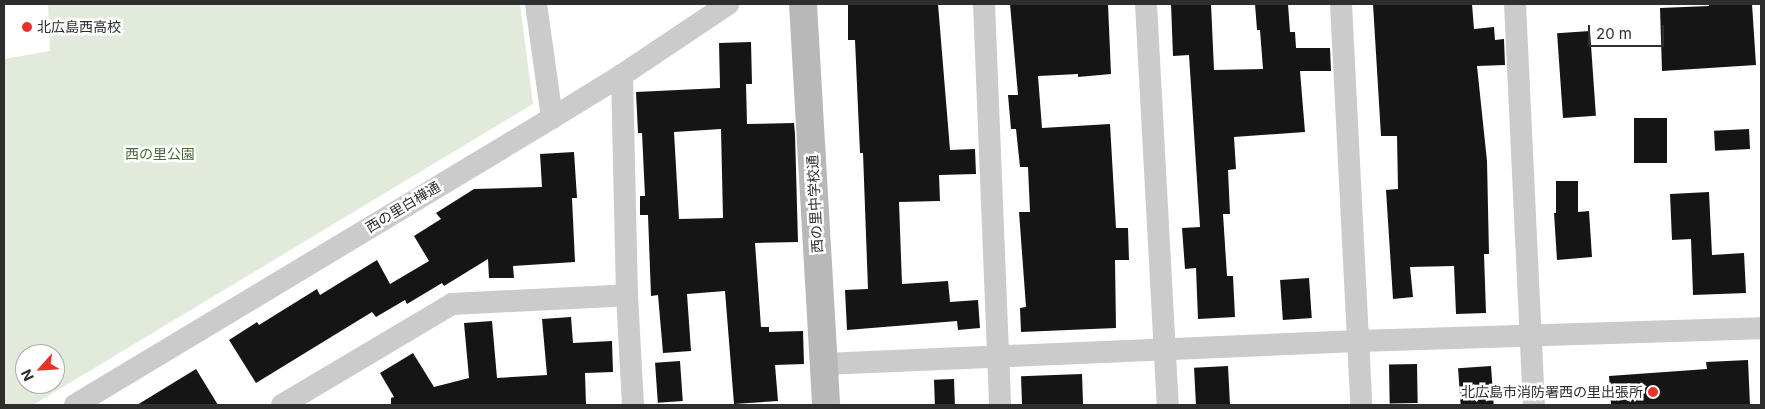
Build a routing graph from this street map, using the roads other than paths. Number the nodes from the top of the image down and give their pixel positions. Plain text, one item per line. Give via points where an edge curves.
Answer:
1 (536, 4) edge
2 (728, 4) edge
3 (802, 4) edge
4 (984, 4) edge
5 (1146, 4) edge
6 (1341, 4) edge
7 (1515, 4) edge
8 (622, 75) junction
9 (552, 118) junction
10 (627, 295) junction
11 (1761, 328) edge
12 (1531, 336) junction
13 (1358, 341) junction
14 (1164, 350) junction
15 (997, 358) junction
16 (824, 364) junction
17 (75, 405) edge
18 (282, 405) edge
19 (633, 405) edge
20 (826, 405) edge
21 (1000, 405) edge
22 (1168, 405) edge
23 (1361, 405) edge
24 (1534, 405) edge

1 - 9 street
2 - 8 street, 西の里白樺通
3 - 16 street, 西の里中学校通
4 - 15 street
5 - 14 street
6 - 13 street
7 - 12 street
8 - 9 street, 西の里白樺通
8 - 10 street
9 - 17 street, 西の里白樺通
10 - 18 street via 452,304
10 - 19 street
11 - 12 street
12 - 13 street
12 - 24 street
13 - 14 street
13 - 23 street
14 - 15 street
14 - 22 street
15 - 16 street
15 - 21 street
16 - 20 street, 西の里中学校通

